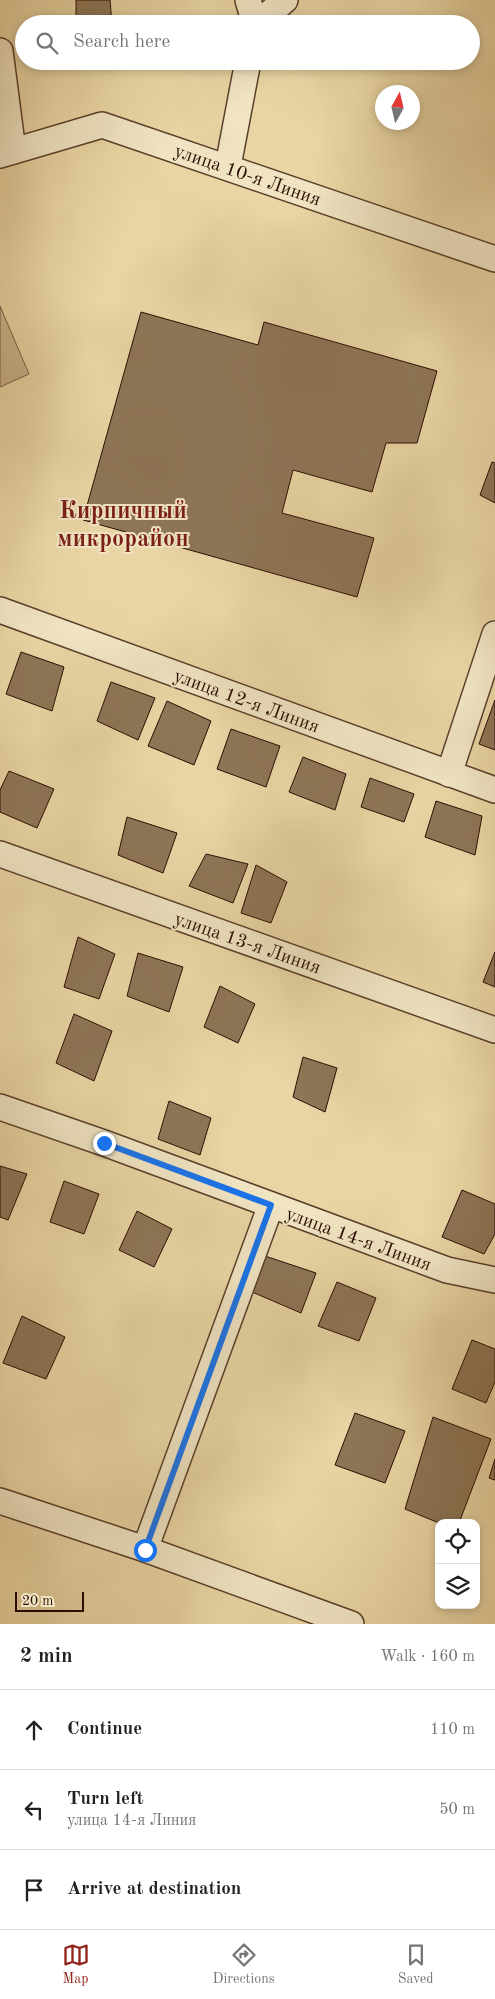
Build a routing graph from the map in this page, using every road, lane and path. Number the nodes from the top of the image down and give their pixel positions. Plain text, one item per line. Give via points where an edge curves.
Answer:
1 (248, 0) edge
2 (285, 0) edge
3 (253, 15) edge
4 (267, 15) edge
5 (0, 51) edge
6 (246, 70) edge
7 (6, 153) edge
8 (228, 166) junction
9 (495, 259) edge
10 (0, 610) edge
11 (495, 634) edge
12 (449, 774) junction
13 (495, 790) edge
14 (0, 854) edge
15 (495, 1030) edge
16 (0, 1107) edge
17 (271, 1205) junction
18 (495, 1280) edge
19 (0, 1501) edge
20 (145, 1550) junction
21 (351, 1624) edge

1 - 3 street
2 - 4 street
5 - 7 street
6 - 8 street
7 - 8 street, улица 10-я Линия via 102,125
8 - 9 street, улица 10-я Линия
10 - 12 street, улица 12-я Линия
11 - 12 street
12 - 13 street, улица 12-я Линия
14 - 15 street, улица 13-я Линия
16 - 17 street, улица 14-я Линия
17 - 18 street, улица 14-я Линия via 447,1270
17 - 20 street
19 - 20 street
20 - 21 street

